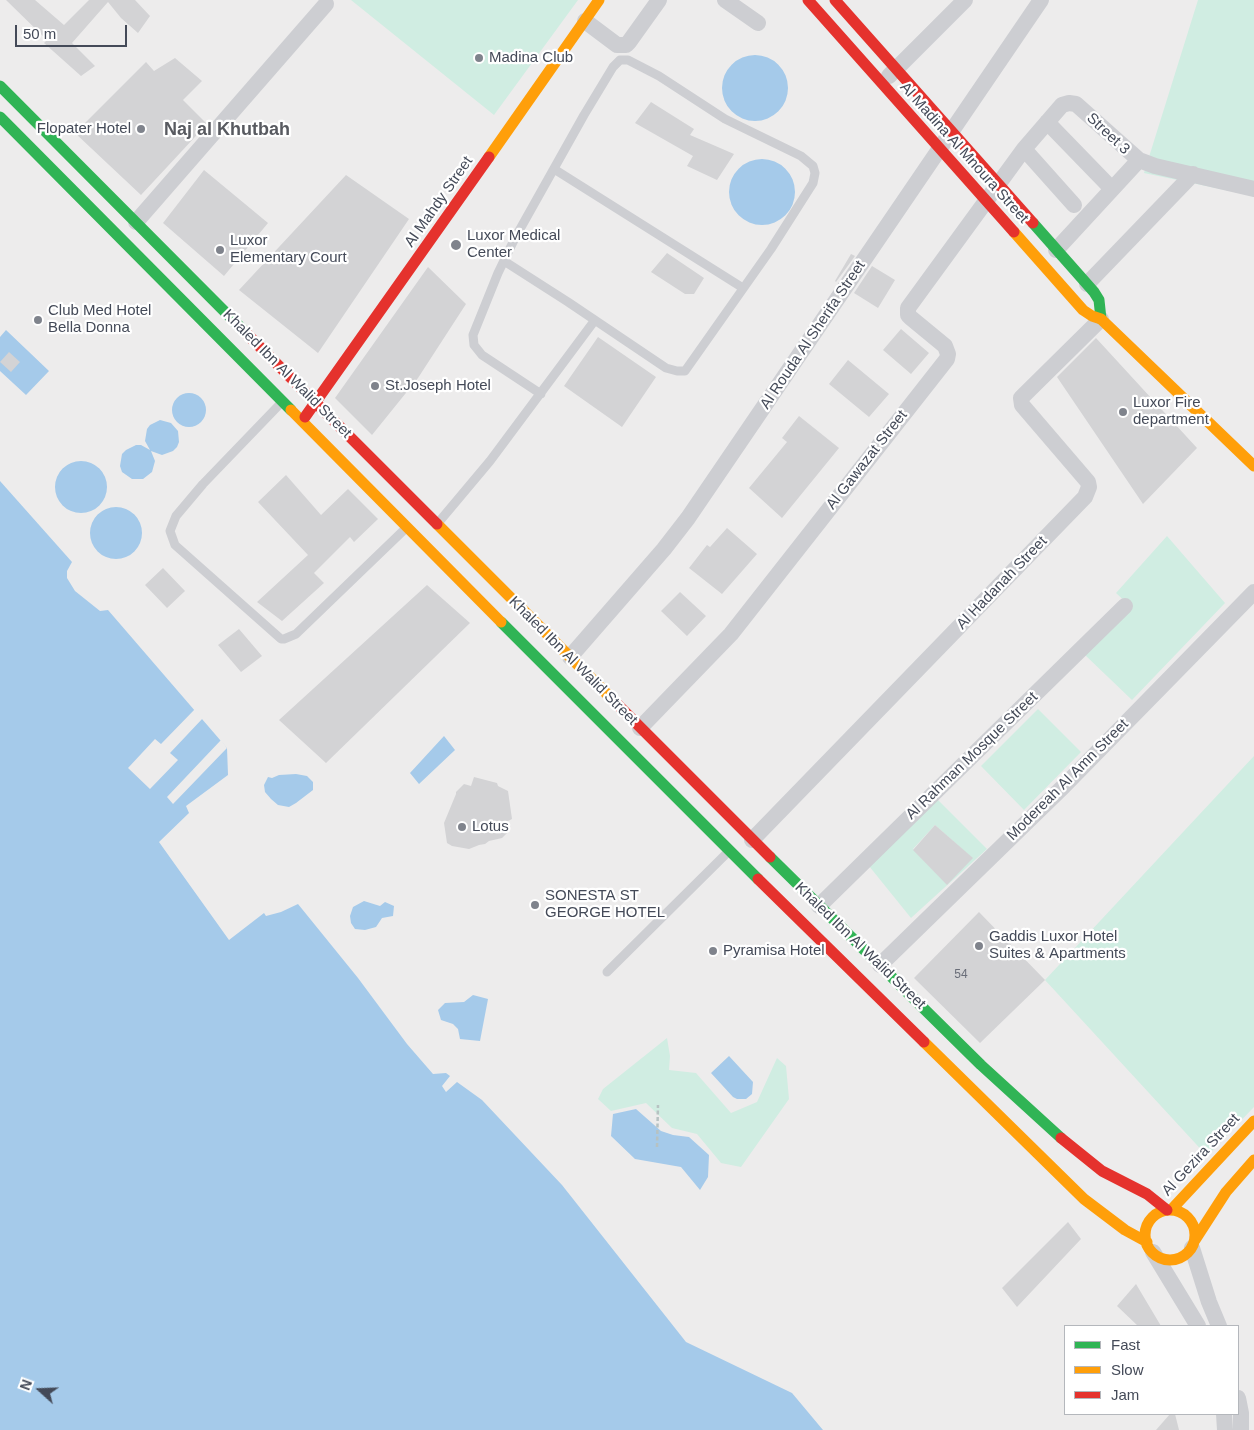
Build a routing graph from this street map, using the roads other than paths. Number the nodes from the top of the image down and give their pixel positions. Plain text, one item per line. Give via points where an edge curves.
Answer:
1 (599, 0) edge
2 (659, 0) edge
3 (725, 0) edge
4 (808, 0) edge
5 (835, 0) edge
6 (965, 0) edge
7 (1041, 0) edge
8 (326, 4) dead end
9 (821, 15) junction
10 (585, 21) junction
11 (758, 23) dead end
12 (896, 68) junction
13 (882, 83) junction
14 (0, 86) edge
15 (0, 117) edge
16 (1047, 122) junction
17 (951, 132) junction
18 (940, 148) junction
19 (1024, 149) junction
20 (1139, 160) junction
21 (554, 168) junction
22 (1193, 174) junction
23 (999, 184) junction
24 (1112, 189) junction
25 (1254, 189) edge
26 (987, 201) junction
27 (1074, 205) dead end
28 (136, 222) junction
29 (1056, 250) junction
30 (504, 261) junction
31 (1087, 284) junction
32 (743, 288) junction
33 (1102, 319) junction
34 (595, 320) junction
35 (541, 394) junction
36 (283, 401) junction
37 (316, 403) junction
38 (302, 420) junction
39 (1254, 466) edge
40 (423, 511) junction
41 (437, 524) junction
42 (408, 526) junction
43 (1254, 592) edge
44 (1125, 606) dead end
45 (570, 658) junction
46 (640, 728) junction
47 (752, 840) junction
48 (729, 851) junction
49 (818, 906) junction
50 (880, 965) junction
51 (607, 972) dead end
52 (1254, 1121) edge
53 (1254, 1160) edge
54 (1198, 1179) junction
55 (1119, 1180) junction
56 (1182, 1182) dead end
57 (1151, 1184) dead end
58 (1169, 1210) junction
59 (1193, 1244) junction
60 (1150, 1247) junction
61 (1197, 1325) edge
62 (1219, 1325) edge
63 (1239, 1409) edge
64 (1224, 1415) edge
65 (1225, 1430) edge
66 (1241, 1430) edge

1 - 10 main road, Al Mahdy Street
2 - 10 street via 626,45 617,44
3 - 11 street
4 - 9 main road, Al Madina Al Mnoura Street
5 - 9 street
5 - 12 main road, Al Madina Al Mnoura Street
6 - 12 street
7 - 17 street, Al Rouda Al Sherifa Street
8 - 28 street
9 - 13 main road, Al Madina Al Mnoura Street
10 - 37 main road, Al Mahdy Street
12 - 13 street
12 - 17 main road, Al Madina Al Mnoura Street
13 - 18 main road, Al Madina Al Mnoura Street
14 - 28 main road, Khaled Ibn Al Walid Street
15 - 36 main road, Khaled Ibn Al Walid Street
16 - 19 street, Street 3
16 - 20 street, Street 3 via 1062,105 1076,104
16 - 24 street
17 - 18 street, Al Rouda Al Sherifa Street
17 - 23 main road, Al Madina Al Mnoura Street
18 - 26 main road, Al Madina Al Mnoura Street
18 - 45 street, Al Rouda Al Sherifa Street via 688,518
19 - 23 street, Street 3
19 - 27 street
20 - 22 street, Street 3
20 - 24 street
21 - 30 lane
21 - 32 lane
21 - 32 lane via 612,67 624,59 659,76 725,119 800,156 813,166 813,183
22 - 25 street, Street 3
22 - 31 street
23 - 26 street, Al Gawazat Street
23 - 29 main road, Al Madina Al Mnoura Street
24 - 29 street
26 - 33 main road, Al Madina Al Mnoura Street via 1083,310
26 - 46 street, Al Gawazat Street via 908,308 908,315 945,346 946,358 731,634
28 - 37 main road, Khaled Ibn Al Walid Street
29 - 31 main road, Al Madina Al Mnoura Street
30 - 34 lane
30 - 35 lane via 473,335 474,345 482,356
31 - 33 main road, Al Madina Al Mnoura Street via 1099,300
32 - 34 lane via 684,371 666,368
33 - 39 main road, Al Madina Al Mnoura Street
33 - 47 street, Al Hadanah Street via 1023,394 1020,401 1088,482 1085,497
34 - 35 lane
35 - 41 lane via 490,462
36 - 38 main road, Khaled Ibn Al Walid Street
36 - 42 lane via 176,516 170,531 175,545 284,639 296,634
37 - 38 main road, Al Mahdy Street
37 - 40 main road, Khaled Ibn Al Walid Street
38 - 42 main road, Khaled Ibn Al Walid Street
40 - 41 main road, Khaled Ibn Al Walid Street
40 - 42 main road
41 - 45 main road, Khaled Ibn Al Walid Street
42 - 48 main road, Khaled Ibn Al Walid Street
43 - 50 street, Modereah Al Amn Street via 1064,786
44 - 49 street, Al Rahman Mosque Street
45 - 46 main road, Khaled Ibn Al Walid Street
46 - 47 main road, Khaled Ibn Al Walid Street
47 - 49 main road, Khaled Ibn Al Walid Street
48 - 51 lane
48 - 60 main road, Khaled Ibn Al Walid Street via 1084,1199
49 - 50 main road, Khaled Ibn Al Walid Street
50 - 55 main road, Khaled Ibn Al Walid Street via 1015,1098 1088,1160
52 - 54 main road, Al Gezira Street
53 - 59 main road via 1226,1192
54 - 56 main road
54 - 58 main road, Al Gezira Street
55 - 57 main road
55 - 58 main road, Khaled Ibn Al Walid Street
58 - 59 main road via 1179,1211 1192,1222 1195,1231
58 - 60 main road via 1159,1212 1147,1225 1145,1233
59 - 60 main road via 1187,1254 1172,1260 1164,1259
59 - 62 street
60 - 61 street, Khaled Ibn Al Walid Street
63 - 66 street
64 - 65 street

